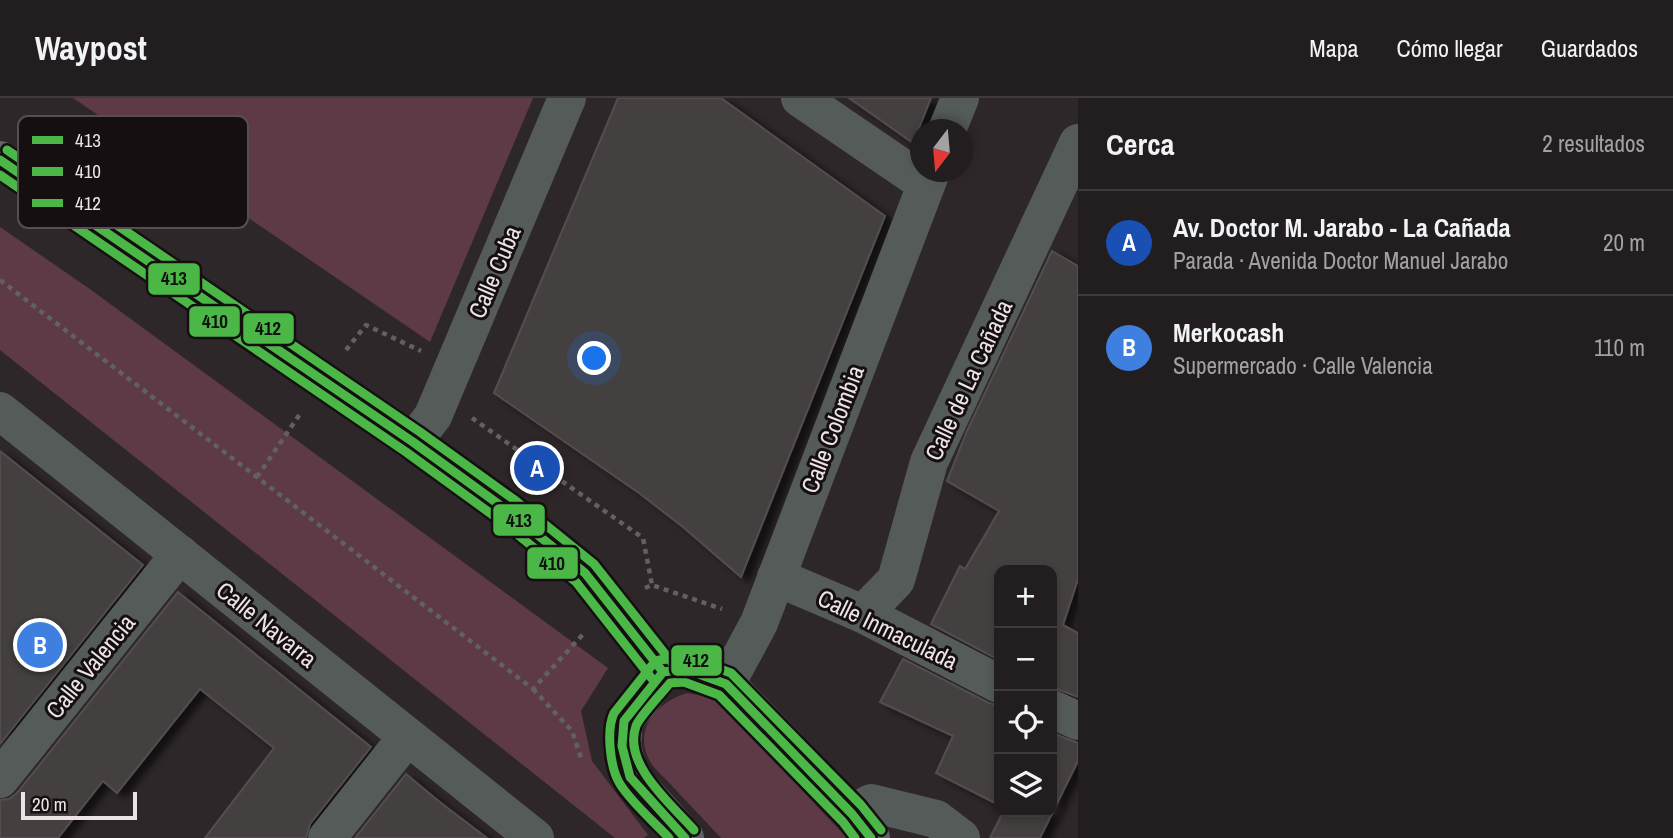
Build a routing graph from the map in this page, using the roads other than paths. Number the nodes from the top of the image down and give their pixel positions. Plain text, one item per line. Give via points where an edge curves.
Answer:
1 (567, 98) edge
2 (800, 98) edge
3 (960, 98) edge
4 (951, 119) edge
5 (1078, 144) edge
6 (0, 160) edge
7 (910, 167) edge
8 (18, 172) edge
9 (926, 182) edge
10 (100, 228) edge
11 (0, 411) edge
12 (413, 442) junction
13 (180, 554) junction
14 (776, 577) junction
15 (863, 614) junction
16 (663, 672) junction
17 (994, 681) edge
18 (726, 684) junction
19 (1057, 711) edge
20 (1078, 720) edge
21 (407, 737) junction
22 (0, 779) edge
23 (862, 826) edge
24 (327, 838) edge
25 (535, 838) edge
26 (685, 838) edge
27 (961, 838) edge

1 - 12 street, Calle Cuba via 433,416
2 - 7 street
3 - 4 street
5 - 15 street, Calle de La Cañada via 929,462 896,580
6 - 8 street
9 - 14 street, Calle Colombia
10 - 12 street
11 - 13 street, Calle Navarra
12 - 16 street via 585,573
13 - 21 street, Calle Navarra
13 - 22 street, Calle Valencia
14 - 15 street, Calle Inmaculada
14 - 18 street, Calle Colombia via 759,623
15 - 17 street, Calle Inmaculada
16 - 18 street via 685,669
16 - 26 street via 624,721 622,746 630,778
18 - 23 street
19 - 20 street
21 - 24 street
21 - 25 street, Calle Navarra
23 - 27 street via 871,803 936,820

